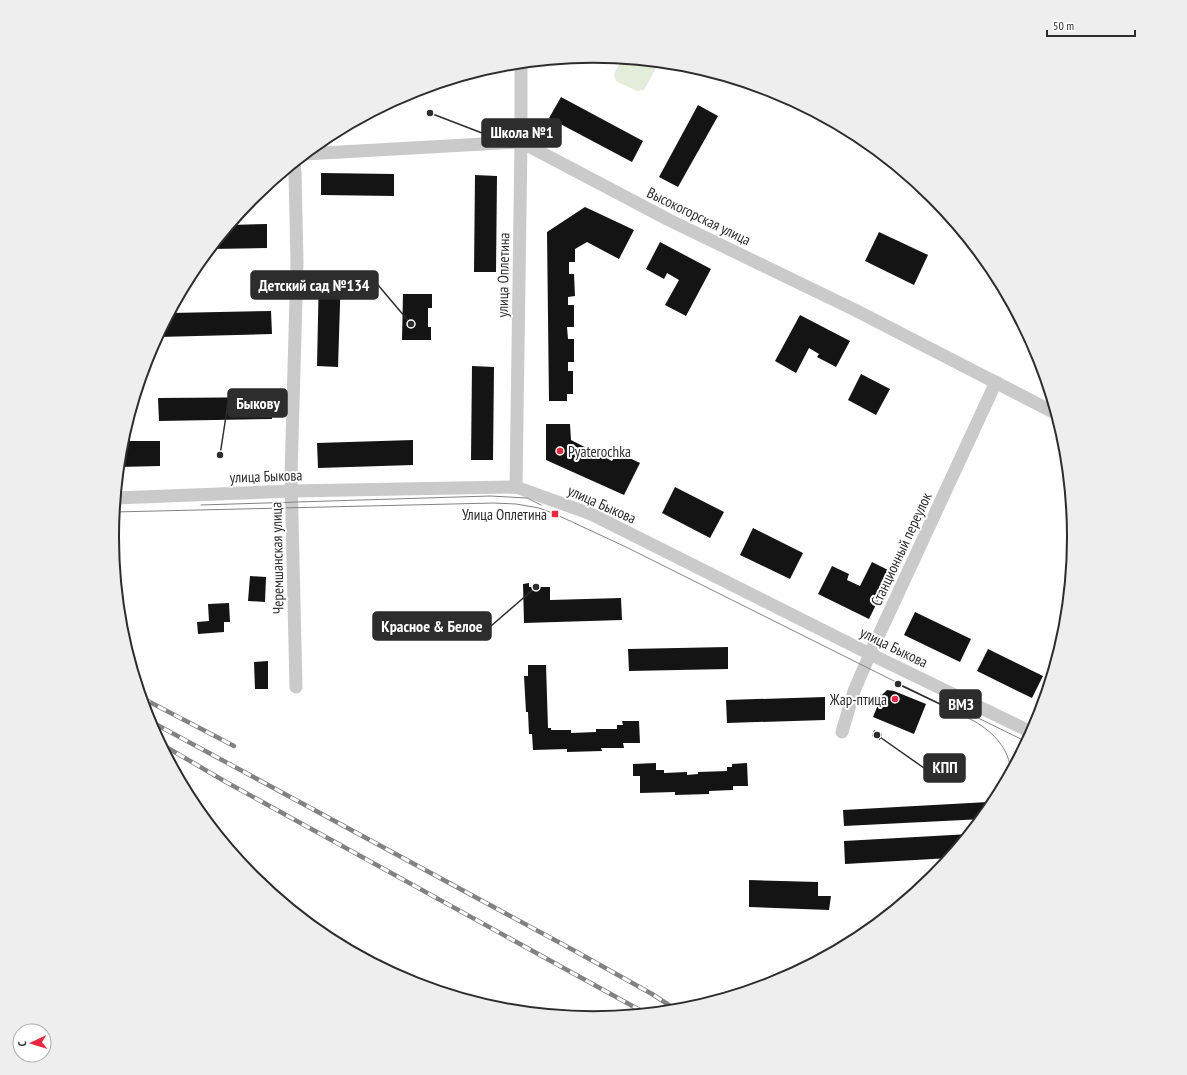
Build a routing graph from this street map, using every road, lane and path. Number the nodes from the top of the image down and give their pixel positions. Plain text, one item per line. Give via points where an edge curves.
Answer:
1 (521, 69) edge
2 (521, 142) junction
3 (316, 153) edge
4 (295, 170) edge
5 (996, 382) junction
6 (1051, 411) edge
7 (516, 487) junction
8 (292, 491) junction
9 (121, 498) edge
10 (870, 654) junction
11 (296, 688) dead end
12 (1027, 729) edge
13 (842, 732) dead end

1 - 2 street, улица Оплетина
2 - 3 street
2 - 5 street, Высокогорская улица via 669,220
2 - 7 street, улица Оплетина
4 - 8 street, Черемшанская улица via 297,262
5 - 6 street, Высокогорская улица
5 - 10 street, Станционный переулок
7 - 8 street, улица Быкова
7 - 10 street, улица Быкова via 591,514
8 - 9 street, улица Быкова
8 - 11 street, Черемшанская улица
10 - 12 street, улица Быкова
10 - 13 street, Станционный переулок via 854,691

